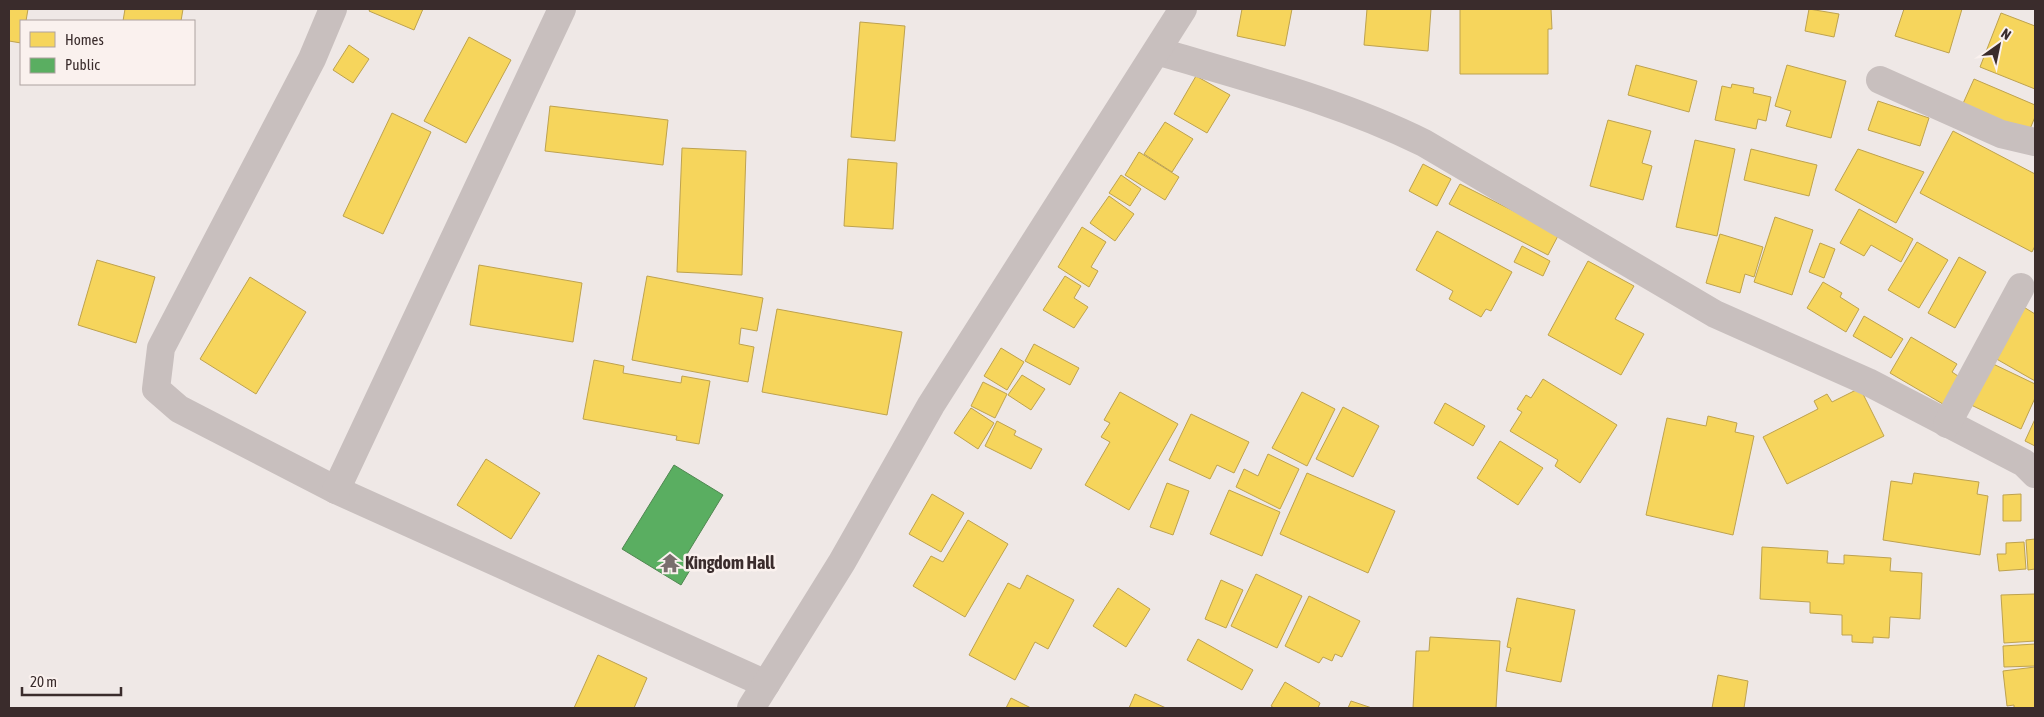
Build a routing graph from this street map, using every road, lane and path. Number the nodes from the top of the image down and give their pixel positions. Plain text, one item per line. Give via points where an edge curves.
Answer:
1 (333, 9) edge
2 (562, 9) edge
3 (1183, 9) edge
4 (1157, 51) junction
5 (1880, 80) dead end
6 (2035, 142) edge
7 (2021, 287) dead end
8 (1947, 424) junction
9 (2035, 474) edge
10 (336, 490) junction
11 (766, 684) junction
12 (751, 708) edge

1 - 10 street via 308,66 161,348 156,389 179,409
2 - 10 street
3 - 4 street
4 - 8 street via 1302,94 1424,142 1715,314 1868,382
4 - 11 street via 931,405 842,562
5 - 6 street via 2001,134
7 - 8 street
8 - 9 street via 2024,463
10 - 11 street
11 - 12 street

